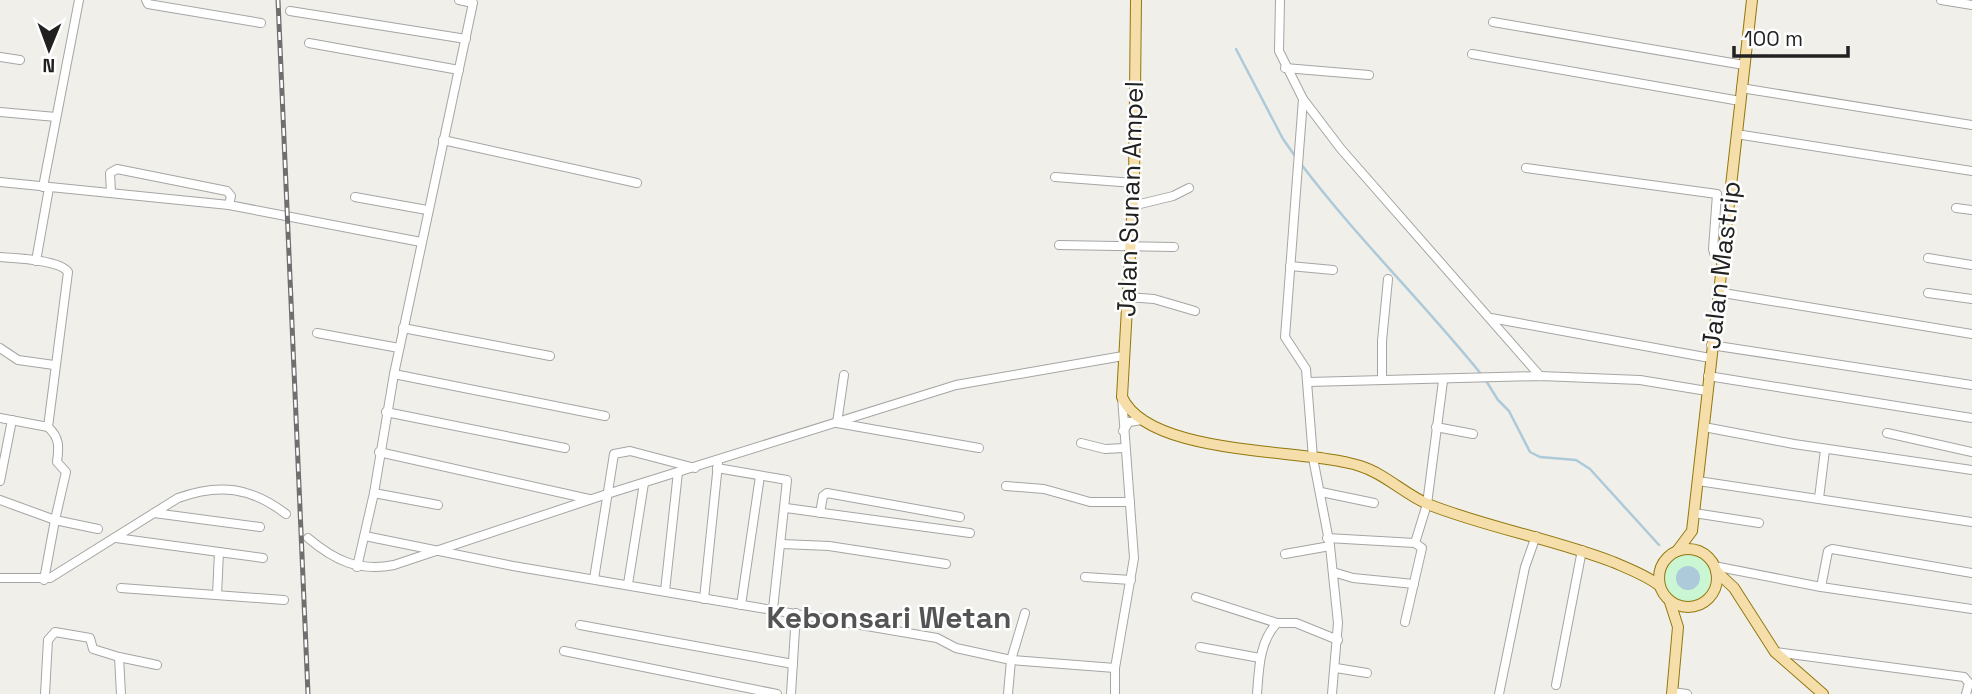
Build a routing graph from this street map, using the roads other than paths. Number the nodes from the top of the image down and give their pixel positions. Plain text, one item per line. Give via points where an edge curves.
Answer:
1 (79, 0) edge
2 (146, 0) edge
3 (459, 0) edge
4 (1136, 0) edge
5 (1280, 0) edge
6 (1752, 0) edge
7 (1941, 0) edge
8 (1951, 1) edge
9 (1972, 5) edge
10 (290, 10) dead end
11 (1493, 22) dead end
12 (261, 23) dead end
13 (466, 39) junction
14 (309, 43) dead end
15 (1472, 54) dead end
16 (0, 57) edge
17 (20, 60) dead end
18 (1744, 65) junction
19 (1286, 68) junction
20 (459, 70) junction
21 (1368, 75) dead end
22 (1741, 88) junction
23 (1303, 99) junction
24 (1740, 101) junction
25 (0, 112) edge
26 (56, 117) junction
27 (1972, 125) edge
28 (1736, 134) junction
29 (443, 140) junction
30 (1526, 168) dead end
31 (1972, 171) edge
32 (1055, 177) dead end
33 (0, 182) edge
34 (638, 183) dead end
35 (1133, 183) junction
36 (46, 188) junction
37 (1189, 188) dead end
38 (111, 193) junction
39 (355, 197) dead end
40 (1724, 198) junction
41 (229, 205) junction
42 (1132, 206) junction
43 (1956, 208) dead end
44 (427, 210) junction
45 (1972, 210) edge
46 (421, 242) junction
47 (1059, 245) dead end
48 (1130, 247) junction
49 (1174, 247) dead end
50 (0, 257) edge
51 (1928, 258) dead end
52 (36, 261) junction
53 (1972, 265) edge
54 (1290, 266) junction
55 (1333, 270) dead end
56 (1388, 279) dead end
57 (1717, 292) junction
58 (1928, 293) dead end
59 (1127, 297) junction
60 (1972, 299) edge
61 (1195, 311) dead end
62 (1491, 318) junction
63 (403, 328) junction
64 (317, 333) dead end
65 (1972, 334) edge
66 (1711, 345) junction
67 (0, 348) edge
68 (399, 348) junction
69 (550, 356) dead end
70 (1124, 356) junction
71 (1710, 358) junction
72 (54, 365) junction
73 (394, 374) junction
74 (844, 375) dead end
75 (1540, 376) junction
76 (1708, 376) junction
77 (1382, 380) junction
78 (1443, 381) junction
79 (1308, 382) junction
80 (1972, 385) edge
81 (1707, 391) junction
82 (1122, 397) junction
83 (386, 412) junction
84 (605, 416) dead end
85 (0, 418) edge
86 (1972, 418) edge
87 (12, 420) junction
88 (1142, 420) junction
89 (837, 423) junction
90 (48, 427) junction
91 (1436, 427) junction
92 (1704, 427) junction
93 (1123, 431) junction
94 (1887, 433) dead end
95 (1473, 434) dead end
96 (1081, 443) dead end
97 (565, 448) dead end
98 (979, 448) dead end
99 (1124, 448) junction
100 (1825, 450) junction
101 (379, 452) junction
102 (1972, 452) edge
103 (1313, 458) junction
104 (718, 465) junction
105 (695, 468) junction
106 (1972, 470) edge
107 (678, 472) junction
108 (760, 476) junction
109 (0, 481) edge
110 (1698, 481) junction
111 (645, 483) junction
112 (1006, 486) dead end
113 (1321, 492) junction
114 (374, 494) junction
115 (607, 494) junction
116 (1819, 498) junction
117 (0, 500) edge
118 (592, 500) junction
119 (1130, 502) junction
120 (1374, 503) dead end
121 (1427, 503) junction
122 (438, 505) dead end
123 (786, 508) junction
124 (153, 513) junction
125 (820, 513) junction
126 (1694, 513) junction
127 (286, 514) dead end
128 (960, 517) dead end
129 (55, 520) junction
130 (1972, 522) edge
131 (1759, 523) dead end
132 (260, 527) dead end
133 (98, 529) dead end
134 (1692, 531) junction
135 (970, 534) dead end
136 (366, 536) junction
137 (1536, 536) junction
138 (116, 537) junction
139 (308, 538) dead end
140 (1328, 542) junction
141 (1415, 542) junction
142 (782, 544) junction
143 (1582, 550) junction
144 (434, 551) junction
145 (1677, 551) junction
146 (219, 552) junction
147 (1703, 553) junction
148 (1285, 554) dead end
149 (263, 558) dead end
150 (946, 564) dead end
151 (357, 567) junction
152 (1660, 568) junction
153 (1715, 568) junction
154 (1333, 572) junction
155 (1638, 572) junction
156 (1972, 573) edge
157 (1085, 577) dead end
158 (0, 578) edge
159 (594, 579) junction
160 (44, 580) junction
161 (1131, 580) junction
162 (628, 584) junction
163 (1414, 584) junction
164 (1660, 586) junction
165 (1716, 586) junction
166 (1821, 587) junction
167 (121, 588) dead end
168 (1734, 588) junction
169 (665, 591) junction
170 (217, 595) junction
171 (1196, 597) dead end
172 (704, 599) junction
173 (284, 600) dead end
174 (1670, 602) junction
175 (741, 605) junction
176 (1689, 607) junction
177 (1972, 609) edge
178 (773, 610) junction
179 (796, 613) junction
180 (1025, 613) dead end
181 (1405, 622) dead end
182 (1277, 623) junction
183 (580, 625) dead end
184 (1678, 627) junction
185 (1338, 640) junction
186 (1200, 647) dead end
187 (564, 651) dead end
188 (1775, 652) junction
189 (119, 657) junction
190 (1260, 658) junction
191 (1011, 660) junction
192 (157, 664) dead end
193 (793, 664) junction
194 (1115, 668) junction
195 (1336, 668) junction
196 (1367, 673) dead end
197 (1556, 685) dead end
198 (1672, 693) edge
199 (45, 694) edge
200 (121, 694) edge
201 (777, 694) edge
202 (791, 694) edge
203 (1008, 694) edge
204 (1115, 694) edge
205 (1257, 694) edge
206 (1332, 694) edge
207 (1499, 694) edge
208 (1688, 694) edge
209 (1823, 694) edge
210 (1966, 694) edge

1 - 26 street
2 - 12 street via 148,4
3 - 13 street via 473,3
4 - 35 main road, Jalan Sunan Ampel
5 - 19 street via 1279,51
6 - 18 main road, Jalan Mastrip
7 - 8 street
8 - 9 street
10 - 13 street
11 - 18 street
13 - 20 street
14 - 20 street
15 - 24 street
16 - 17 street
18 - 22 main road, Jalan Mastrip
19 - 21 street
19 - 23 street
20 - 29 street
22 - 24 main road, Jalan Mastrip
22 - 27 street
23 - 54 street
23 - 62 street via 1383,198
24 - 28 main road, Jalan Mastrip
25 - 26 street
26 - 36 street
28 - 31 street
28 - 40 main road, Jalan Mastrip
29 - 34 street
29 - 44 street
30 - 40 street
32 - 35 street
33 - 36 street
35 - 42 main road, Jalan Sunan Ampel
36 - 38 street
36 - 52 street
37 - 42 street
38 - 41 street
38 - 41 street via 110,173 117,169 228,191
39 - 44 street
40 - 57 main road, Jalan Mastrip
41 - 46 street
42 - 48 main road, Jalan Sunan Ampel
43 - 45 street
44 - 46 street
46 - 63 street
47 - 48 street
48 - 49 street
48 - 59 main road, Jalan Sunan Ampel
50 - 52 street
51 - 53 street
52 - 72 street via 68,272
54 - 55 street
54 - 79 street via 1285,337 1300,358
56 - 77 street
57 - 65 street
57 - 66 main road, Jalan Mastrip
58 - 60 street
59 - 61 street
59 - 70 main road, Jalan Sunan Ampel
62 - 71 street
62 - 75 street
63 - 68 street
63 - 69 street
64 - 68 street
66 - 71 main road, Jalan Mastrip
66 - 80 street
67 - 72 street via 18,360
68 - 73 street
70 - 82 main road, Jalan Sunan Ampel
70 - 89 street via 956,384
71 - 76 main road, Jalan Mastrip
72 - 90 street
73 - 83 street
73 - 84 street
74 - 89 street
75 - 78 street
75 - 81 street via 1640,380
76 - 81 main road, Jalan Mastrip
76 - 86 street
77 - 78 street
77 - 79 street
78 - 91 street
79 - 103 street
81 - 92 main road, Jalan Mastrip
82 - 88 main road via 1126,407
82 - 93 street
83 - 97 street
83 - 101 street
85 - 87 street
87 - 90 street
87 - 109 street
88 - 93 street via 1129,422
88 - 103 main road via 1212,444
89 - 98 street
89 - 104 street
90 - 129 street via 57,437 57,462 66,472
91 - 95 street
91 - 121 street
92 - 100 street
92 - 110 main road, Jalan Mastrip
93 - 99 street
94 - 102 street
96 - 99 street
99 - 119 street
100 - 106 street
100 - 116 street
101 - 114 street
101 - 118 street
103 - 113 street
103 - 121 main road via 1359,465
104 - 105 street
104 - 108 street
104 - 172 street
105 - 107 street
105 - 115 street via 630,451 617,452
107 - 111 street
107 - 169 street
108 - 123 street via 787,480
108 - 175 street
110 - 116 street
110 - 126 main road, Jalan Mastrip
111 - 115 street
111 - 162 street
112 - 119 street via 1044,489 1090,502
113 - 120 street
113 - 140 street
114 - 122 street
114 - 136 street
115 - 118 street
115 - 159 street
116 - 130 street
117 - 129 street
118 - 144 street
119 - 161 street
121 - 137 main road
121 - 141 street
123 - 125 street
123 - 142 street
124 - 127 street via 178,498 222,487 246,491
124 - 132 street
124 - 138 street
125 - 128 street via 827,493
125 - 135 street
126 - 131 street
126 - 134 main road, Jalan Mastrip
129 - 133 street
129 - 160 street
134 - 145 main road
134 - 147 main road
136 - 144 street
136 - 151 street
137 - 143 main road
137 - 207 street via 1525,567
138 - 146 street
138 - 160 street
139 - 151 street via 328,555
140 - 141 street
140 - 148 street
140 - 154 street
141 - 163 street via 1422,548
142 - 150 street via 829,546
142 - 178 street
143 - 155 main road
143 - 197 street
144 - 151 street via 386,567
144 - 159 street
145 - 147 main road
145 - 152 main road
146 - 149 street
146 - 170 street
147 - 153 main road
152 - 155 main road
152 - 164 main road
153 - 165 main road
153 - 166 street
153 - 168 main road
154 - 163 street
154 - 185 street
155 - 164 main road
156 - 166 street via 1832,549
157 - 161 street
158 - 160 street
159 - 162 street
161 - 194 street
162 - 169 street
163 - 181 street
164 - 174 main road
165 - 168 main road
165 - 176 main road via 1706,601
166 - 177 street
167 - 170 street
168 - 188 main road
169 - 172 street
170 - 173 street
171 - 182 street
172 - 175 street
174 - 176 main road
174 - 184 main road
175 - 178 street
176 - 184 main road
178 - 179 street
179 - 191 street via 937,638 957,648
179 - 193 street
180 - 191 street
182 - 185 street via 1296,623
182 - 190 street
183 - 193 street
184 - 198 main road
185 - 195 street
186 - 190 street
187 - 201 street
188 - 209 main road
188 - 210 street via 1964,677 1969,683
189 - 192 street
189 - 199 street via 93,649 90,638 55,632 48,640
189 - 200 street
190 - 205 street
191 - 194 street
191 - 203 street
193 - 202 street
194 - 204 street
195 - 196 street
195 - 206 street
198 - 208 street

